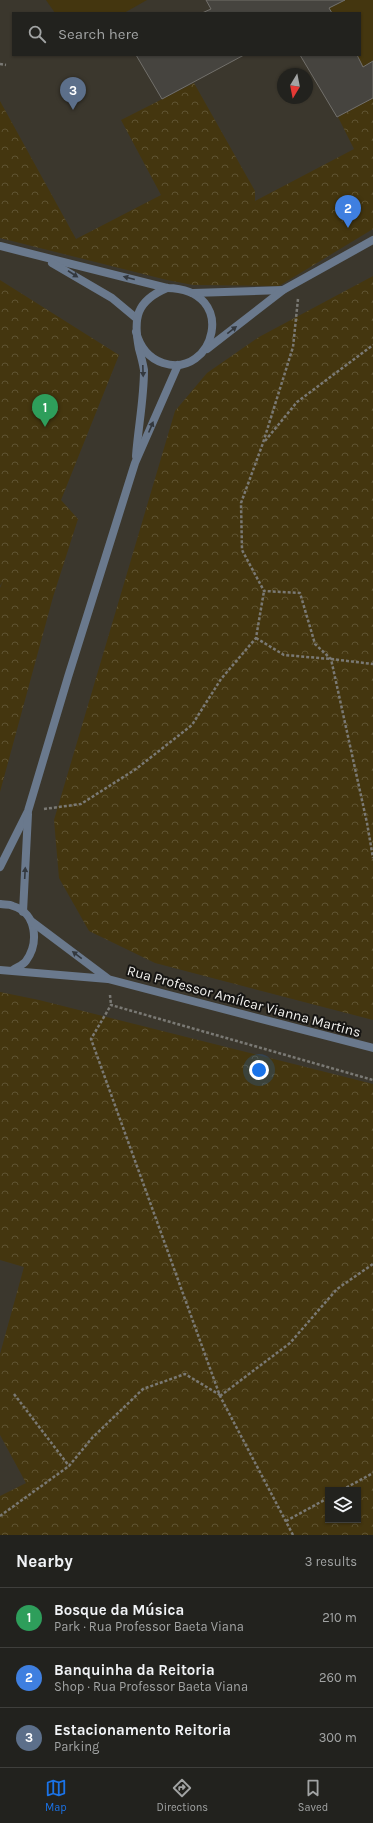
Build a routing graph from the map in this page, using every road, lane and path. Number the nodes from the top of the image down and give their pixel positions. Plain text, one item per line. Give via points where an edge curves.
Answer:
1 (0, 64) edge
2 (6, 65) dead end
3 (373, 240) edge
4 (0, 246) edge
5 (39, 256) junction
6 (300, 280) junction
7 (167, 288) junction
8 (283, 290) junction
9 (193, 293) junction
10 (136, 318) junction
11 (136, 332) junction
12 (373, 345) edge
13 (201, 354) junction
14 (178, 365) junction
15 (263, 442) junction
16 (135, 463) junction
17 (264, 591) junction
18 (256, 638) junction
19 (331, 658) junction
20 (373, 664) edge
21 (28, 811) junction
22 (373, 858) edge
23 (0, 867) edge
24 (0, 904) edge
25 (23, 912) junction
26 (31, 921) junction
27 (0, 970) edge
28 (13, 970) junction
29 (108, 979) junction
30 (373, 1048) edge
31 (373, 1080) edge
32 (373, 1264) edge
33 (14, 1394) dead end
34 (220, 1396) junction
35 (68, 1466) junction
36 (373, 1473) edge
37 (347, 1487) edge
38 (325, 1500) edge
39 (0, 1516) edge
40 (286, 1521) junction
41 (293, 1535) edge

1 - 2 path
3 - 6 street
4 - 5 street
7 -> 5 street
5 -> 10 street via 112,298
6 - 8 street
6 - 15 path via 293,347
7 - 9 street via 180,288
7 - 10 street via 153,294 142,304
8 - 9 street
13 -> 8 street
9 - 13 street via 204,302 211,314 209,342
10 - 11 street
11 - 14 street via 139,344 156,361
11 -> 16 street via 144,369
12 - 15 path via 297,402
13 - 14 street
16 -> 14 street
15 - 17 path via 241,503 242,550
16 - 21 street
17 - 18 path
17 - 19 path via 300,593 315,644
18 - 19 path via 284,655
18 - 21 path via 221,679 192,725 136,769 81,804
19 - 20 path
19 - 22 path via 368,822
21 - 23 street
25 -> 21 street
24 - 25 street via 13,906
25 - 26 street, Rua Professor Amílcar Vianna Martins
26 - 28 street via 35,932 33,948 25,962
29 -> 26 street, Rua Professor Amílcar Vianna Martins
27 - 28 street, Rua Professor Amílcar Vianna Martins
28 - 29 street, Rua Professor Amílcar Vianna Martins
29 - 30 street, Rua Professor Amílcar Vianna Martins
31 - 34 path via 111,1005 91,1039
32 - 34 path via 337,1289 290,1343
33 - 35 path
34 - 35 path via 185,1374 143,1389 92,1438
34 - 40 path
35 - 39 path
36 - 37 path
38 - 40 path
40 - 41 path

